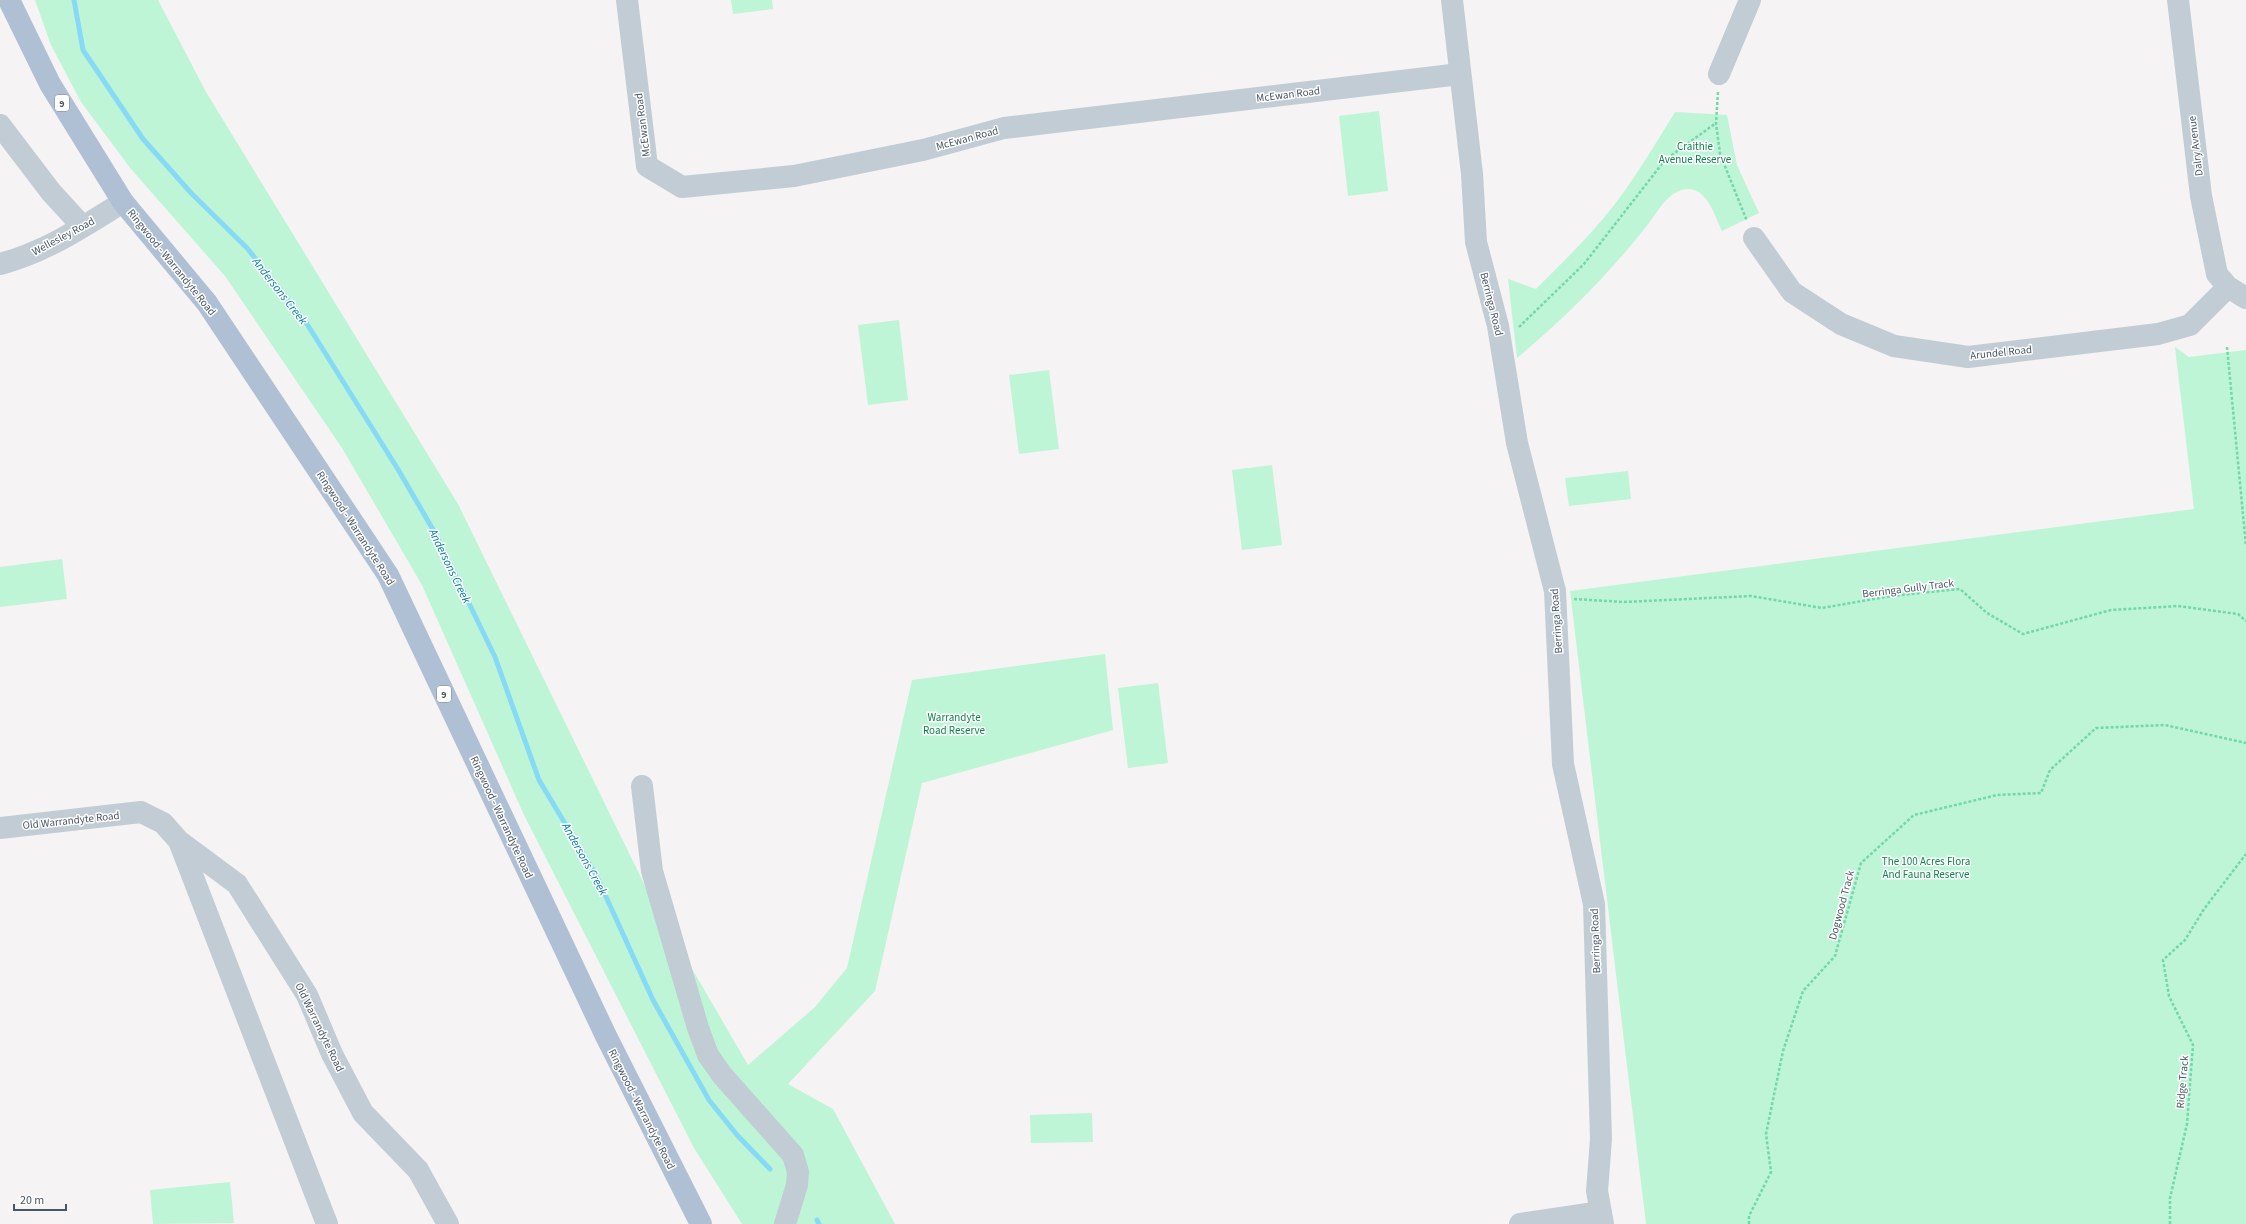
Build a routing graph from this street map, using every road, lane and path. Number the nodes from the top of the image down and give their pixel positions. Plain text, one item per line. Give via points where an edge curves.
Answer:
1 (9, 0) edge
2 (627, 0) edge
3 (1452, 0) edge
4 (2178, 0) edge
5 (1747, 9) edge
6 (1460, 74) junction
7 (1719, 74) joint
8 (1716, 122) junction
9 (0, 125) edge
10 (123, 202) junction
11 (83, 227) junction
12 (1754, 238) joint
13 (0, 264) edge
14 (2228, 287) junction
15 (2246, 298) edge
16 (1501, 343) junction
17 (2228, 347) dead end
18 (2246, 546) edge
19 (1555, 591) junction
20 (2246, 621) edge
21 (2246, 743) edge
22 (642, 786) dead end
23 (0, 828) edge
24 (179, 841) junction
25 (2246, 854) edge
26 (1602, 1218) edge
27 (327, 1224) edge
28 (448, 1224) edge
29 (701, 1224) edge
30 (785, 1224) edge
31 (1520, 1224) edge
32 (1749, 1224) edge
33 (2170, 1224) edge

1 - 10 main road, Ringwood - Warrandyte Road / 9 via 50,84
2 - 6 street, McEwan Road via 647,166 682,187 794,176 923,150 1004,128
3 - 6 street, Berringa Road
4 - 14 street, Dalry Avenue via 2201,196 2217,274
5 - 7 street
6 - 16 street, Berringa Road via 1472,174 1476,242
7 - 8 path
8 - 12 path via 1720,154
8 - 16 path via 1665,160 1584,264
9 - 11 street via 51,192
10 - 11 street, Wellesley Road
10 - 29 main road, Ringwood - Warrandyte Road / 9 via 207,303 388,574 606,1036
11 - 13 street, Wellesley Road via 23,258
12 - 14 street, Arundel Road via 1792,292 1841,324 1894,346 1968,356 2158,334 2190,325
14 - 15 street
16 - 19 street, Berringa Road via 1517,443
17 - 18 path
19 - 20 path, Berringa Gully Track via 1579,601 1624,602 1751,596 1822,608 1891,596 1960,589 1986,613 2023,634 2111,610 2178,606 2238,614
19 - 26 street, Berringa Road via 1563,764 1594,904 1601,1139 1598,1191
21 - 32 path, Dogwood Track via 2165,725 2096,728 2050,770 2041,793 1997,795 1914,815 1861,863 1835,956 1803,991 1784,1051 1766,1134 1771,1172 1749,1216
22 - 30 street via 652,871 708,1055 722,1076 793,1155 798,1172 797,1185
23 - 24 street, Old Warrandyte Road via 141,812 163,823
24 - 27 street, Old Warrandyte Road
24 - 28 street, Old Warrandyte Road via 237,884 307,995 332,1054 363,1113 418,1170
25 - 33 path, Ridge Track via 2184,940 2163,960 2169,996 2193,1045 2187,1124 2170,1198
26 - 31 street

